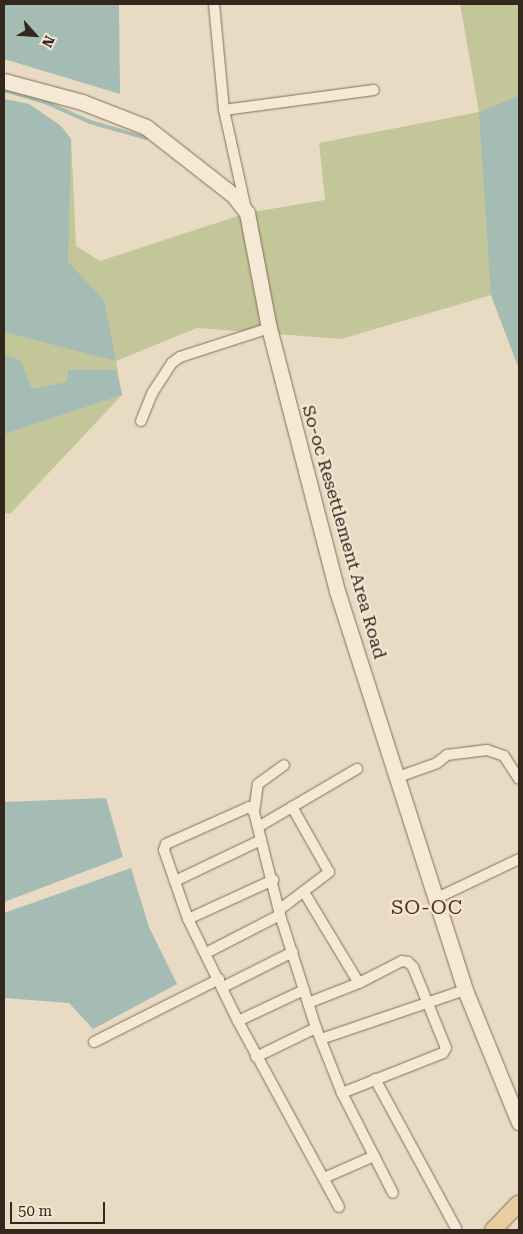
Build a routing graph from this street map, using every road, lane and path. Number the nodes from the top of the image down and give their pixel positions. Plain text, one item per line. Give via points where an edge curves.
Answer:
1 (214, 4) edge
2 (4, 81) edge
3 (374, 90) dead end
4 (224, 110) junction
5 (247, 212) junction
6 (270, 328) junction
7 (141, 421) dead end
8 (284, 765) dead end
9 (357, 770) dead end
10 (398, 777) junction
11 (519, 779) edge
12 (292, 807) junction
13 (254, 812) junction
14 (258, 827) junction
15 (261, 840) junction
16 (519, 859) edge
17 (273, 880) junction
18 (175, 881) junction
19 (304, 892) junction
20 (437, 898) junction
21 (279, 912) junction
22 (188, 919) junction
23 (293, 952) junction
24 (206, 953) junction
25 (221, 983) junction
26 (359, 983) junction
27 (304, 990) junction
28 (465, 990) junction
29 (308, 1003) junction
30 (428, 1004) junction
31 (238, 1021) junction
32 (316, 1028) junction
33 (321, 1039) junction
34 (94, 1042) dead end
35 (256, 1057) junction
36 (376, 1079) junction
37 (342, 1093) junction
38 (519, 1122) edge
39 (374, 1156) junction
40 (324, 1178) junction
41 (393, 1193) dead end
42 (519, 1204) edge
43 (339, 1207) dead end
44 (456, 1228) dead end
45 (493, 1230) edge

1 - 4 street
2 - 5 street, So-oc Resettlement Area Road via 82,102 146,127 233,195
3 - 4 street
4 - 5 street
5 - 6 street, So-oc Resettlement Area Road
6 - 7 street via 180,357 172,363 153,392
6 - 10 street, So-oc Resettlement Area Road via 337,591
8 - 13 street via 258,784
9 - 12 street
10 - 11 street via 437,763 447,755 487,750 504,756
10 - 20 street, So-oc Resettlement Area Road
12 - 14 street
12 - 19 street via 329,869
13 - 14 street
13 - 18 street via 249,807 166,844 164,850
14 - 15 street
15 - 17 street
15 - 18 street
16 - 20 street
17 - 21 street
17 - 22 street
18 - 22 street
19 - 21 street
19 - 26 street
20 - 28 street, So-oc Resettlement Area Road
21 - 23 street
21 - 24 street
22 - 24 street
23 - 25 street
23 - 27 street
24 - 25 street
25 - 31 street
25 - 34 street
26 - 29 street
26 - 30 street via 402,961 408,962
27 - 29 street
27 - 31 street
28 - 30 street
28 - 38 street, So-oc Resettlement Area Road
29 - 32 street
30 - 33 street
30 - 36 street via 445,1051
31 - 35 street
32 - 33 street
32 - 35 street
33 - 37 street
35 - 40 street
36 - 37 street
36 - 44 street
37 - 39 street
39 - 40 street
39 - 41 street
40 - 43 street
42 - 45 main road

